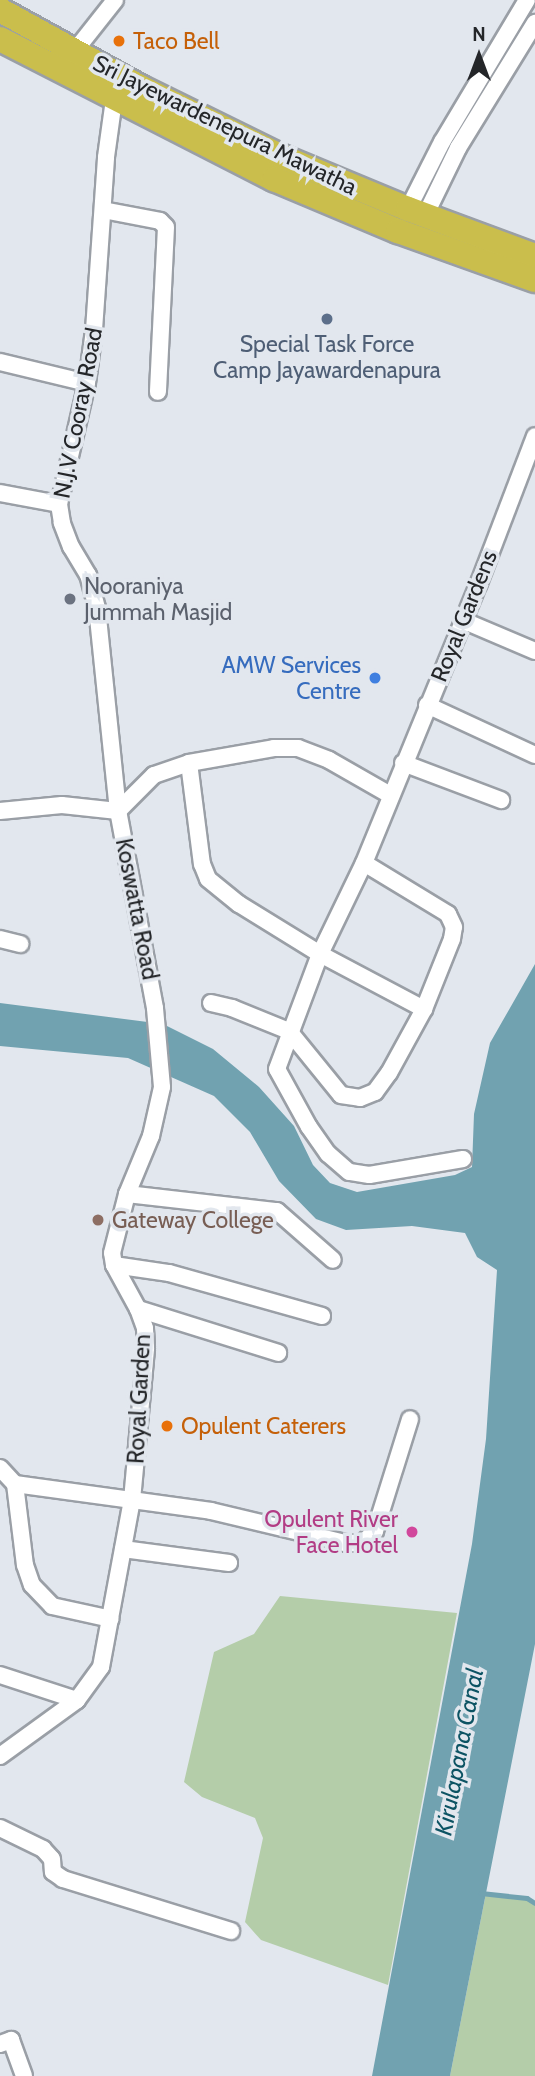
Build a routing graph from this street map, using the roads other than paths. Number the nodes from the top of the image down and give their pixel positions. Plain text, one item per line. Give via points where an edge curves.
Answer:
1 (115, 0) edge
2 (527, 0) edge
3 (0, 10) edge
4 (535, 23) edge
5 (1, 42) edge
6 (74, 52) junction
7 (114, 99) junction
8 (103, 210) junction
9 (416, 213) junction
10 (535, 256) edge
11 (535, 281) edge
12 (0, 362) edge
13 (86, 383) junction
14 (158, 392) dead end
15 (535, 436) edge
16 (0, 493) edge
17 (59, 504) junction
18 (462, 620) junction
19 (535, 651) edge
20 (427, 705) junction
21 (535, 755) edge
22 (189, 763) junction
23 (403, 763) junction
24 (390, 795) junction
25 (501, 800) dead end
26 (0, 811) edge
27 (118, 811) junction
28 (364, 863) junction
29 (0, 939) edge
30 (20, 944) dead end
31 (320, 954) junction
32 (211, 1003) dead end
33 (424, 1009) junction
34 (289, 1031) junction
35 (463, 1159) dead end
36 (127, 1194) junction
37 (334, 1260) dead end
38 (114, 1265) junction
39 (138, 1308) junction
40 (322, 1316) dead end
41 (278, 1353) dead end
42 (410, 1419) dead end
43 (0, 1468) edge
44 (15, 1484) junction
45 (132, 1500) junction
46 (123, 1549) junction
47 (229, 1563) dead end
48 (111, 1619) junction
49 (0, 1675) edge
50 (78, 1700) junction
51 (0, 1756) edge
52 (0, 1828) edge
53 (231, 1931) dead end
54 (0, 2044) edge
55 (24, 2076) edge

1 - 6 street
2 - 9 street via 442,142
3 - 6 highway, Sri Jayewardenepura Mawatha
4 - 9 street
5 - 7 highway, Sri Jayewardenepura Mawatha
6 - 9 highway, Sri Jayewardenepura Mawatha via 280,156
7 - 8 street, N.J.V Cooray Road
7 - 11 highway, Sri Jayewardenepura Mawatha via 274,179
8 - 13 street, N.J.V Cooray Road
8 - 14 street via 160,221 166,227
9 - 10 highway, Sri Jayewardenepura Mawatha
12 - 13 street
13 - 17 street, N.J.V Cooray Road
15 - 18 street, Royal Gardens
16 - 17 street
17 - 27 street, N.J.V Cooray Road via 62,523 88,575 97,608
18 - 19 street
18 - 20 street, Royal Gardens
20 - 21 street
20 - 23 street, Royal Gardens
22 - 24 street via 298,748
22 - 27 street via 154,775
22 - 31 street via 208,879 239,904
23 - 24 street, Royal Gardens
23 - 25 street
24 - 28 street, Royal Gardens
26 - 27 street via 62,805
27 - 36 street, Koswatta Road via 155,1008 162,1076 151,1136
28 - 31 street, Royal Gardens
28 - 33 street via 448,914 454,926
29 - 30 street
31 - 33 street
31 - 34 street, Royal Gardens
32 - 34 street
33 - 34 street via 390,1073 375,1092 360,1098 341,1095
34 - 35 street, Royal Gardens via 276,1069 280,1080 328,1154 349,1172 369,1175
36 - 37 street via 277,1211
36 - 38 street via 114,1234
38 - 39 street, Royal Garden
38 - 40 street via 169,1273
39 - 41 street
39 - 45 street, Royal Garden via 146,1348
42 - 45 street via 375,1531 363,1543 345,1543 211,1511
43 - 44 street
44 - 45 street
44 - 48 street via 25,1565 32,1585 52,1606
45 - 46 street, Royal Garden
46 - 47 street
46 - 48 street, Royal Garden
48 - 50 street, Royal Garden via 100,1667
49 - 50 street
50 - 51 street, Royal Garden
52 - 53 street via 43,1849 52,1858 53,1872 63,1879
54 - 55 street via 11,2040

